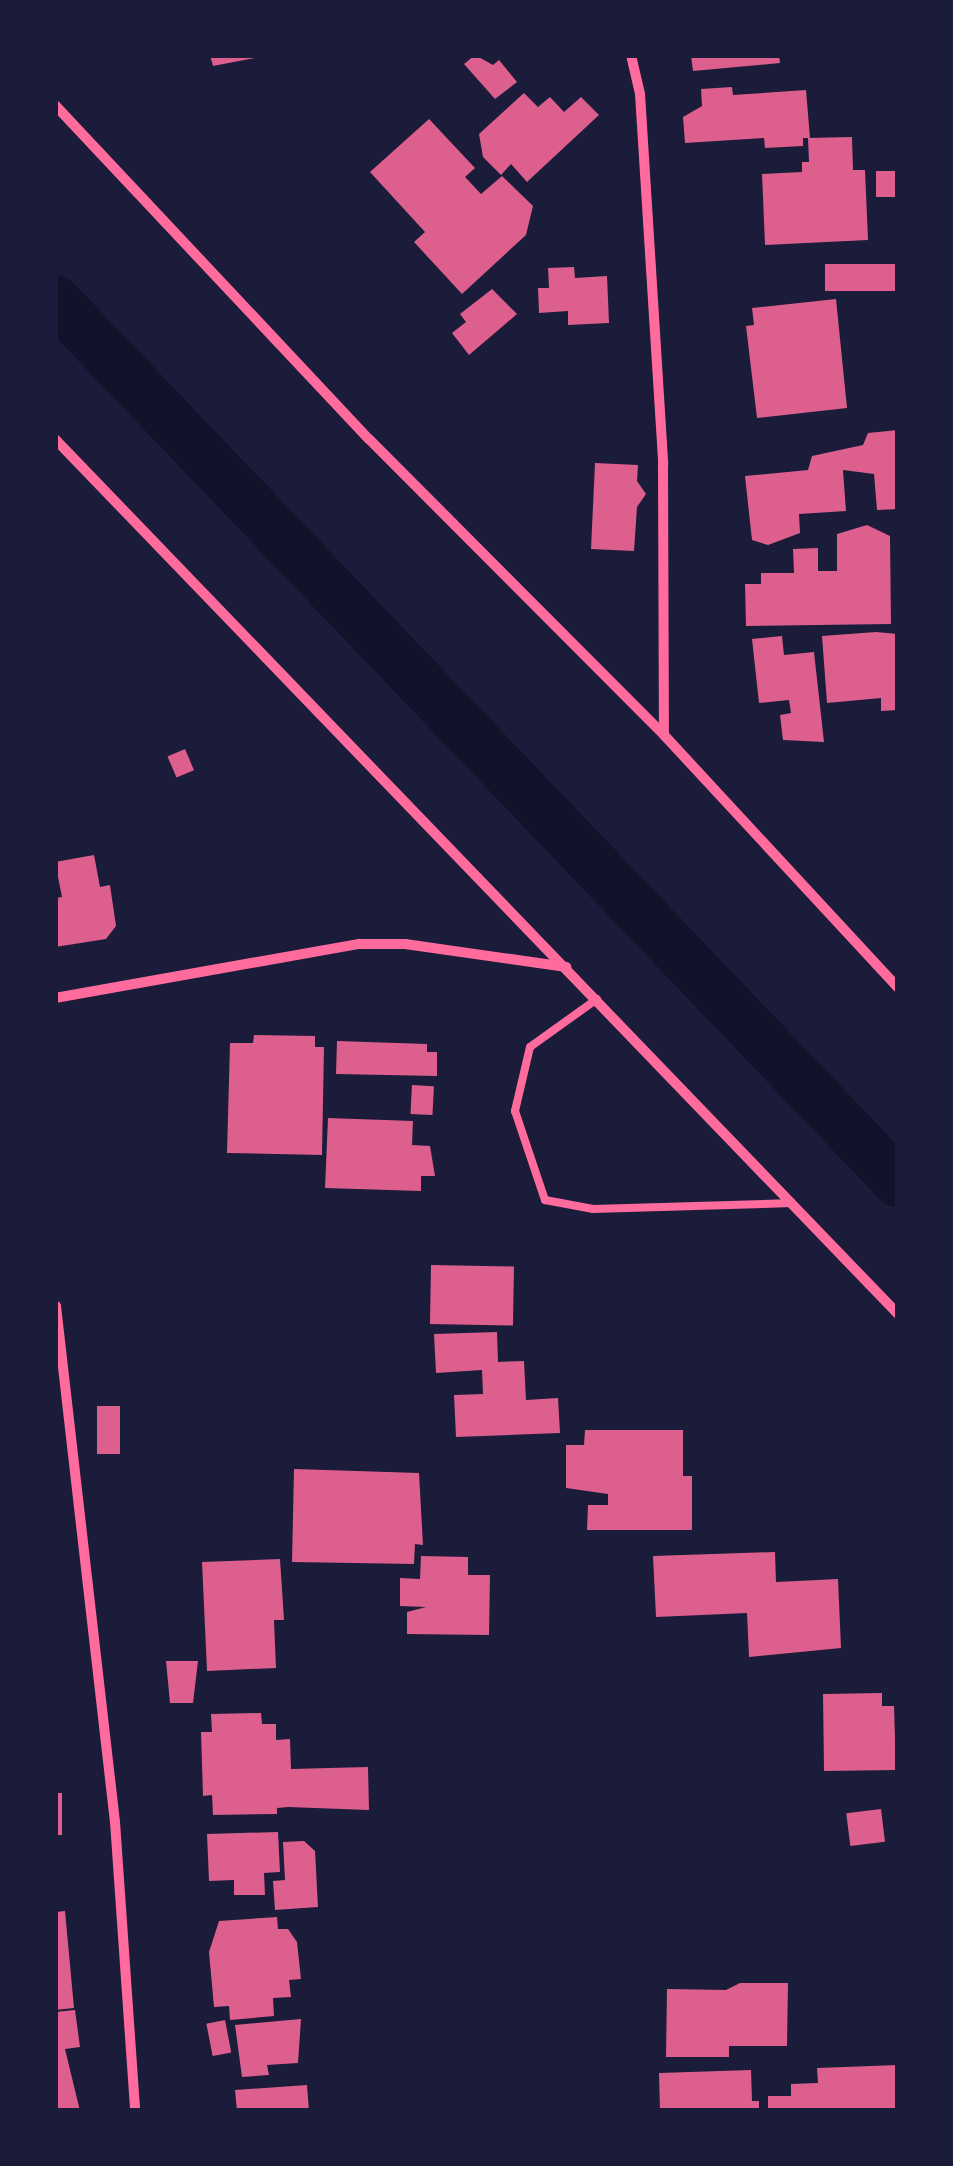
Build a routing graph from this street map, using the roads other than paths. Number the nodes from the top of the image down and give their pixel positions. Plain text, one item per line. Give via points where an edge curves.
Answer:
1 (631, 55) edge
2 (55, 105) edge
3 (55, 440) edge
4 (664, 735) junction
5 (567, 968) junction
6 (898, 988) edge
7 (55, 998) edge
8 (597, 999) junction
9 (792, 1204) junction
10 (56, 1306) edge
11 (898, 1314) edge
12 (136, 2111) edge

1 - 4 street via 640,94 663,464
2 - 4 street via 369,439
3 - 5 street
4 - 6 street
5 - 7 street via 404,944 360,944
5 - 8 street
8 - 9 street
8 - 9 lane via 530,1048 514,1111 544,1200 593,1209
9 - 11 street
10 - 12 street via 115,1822

